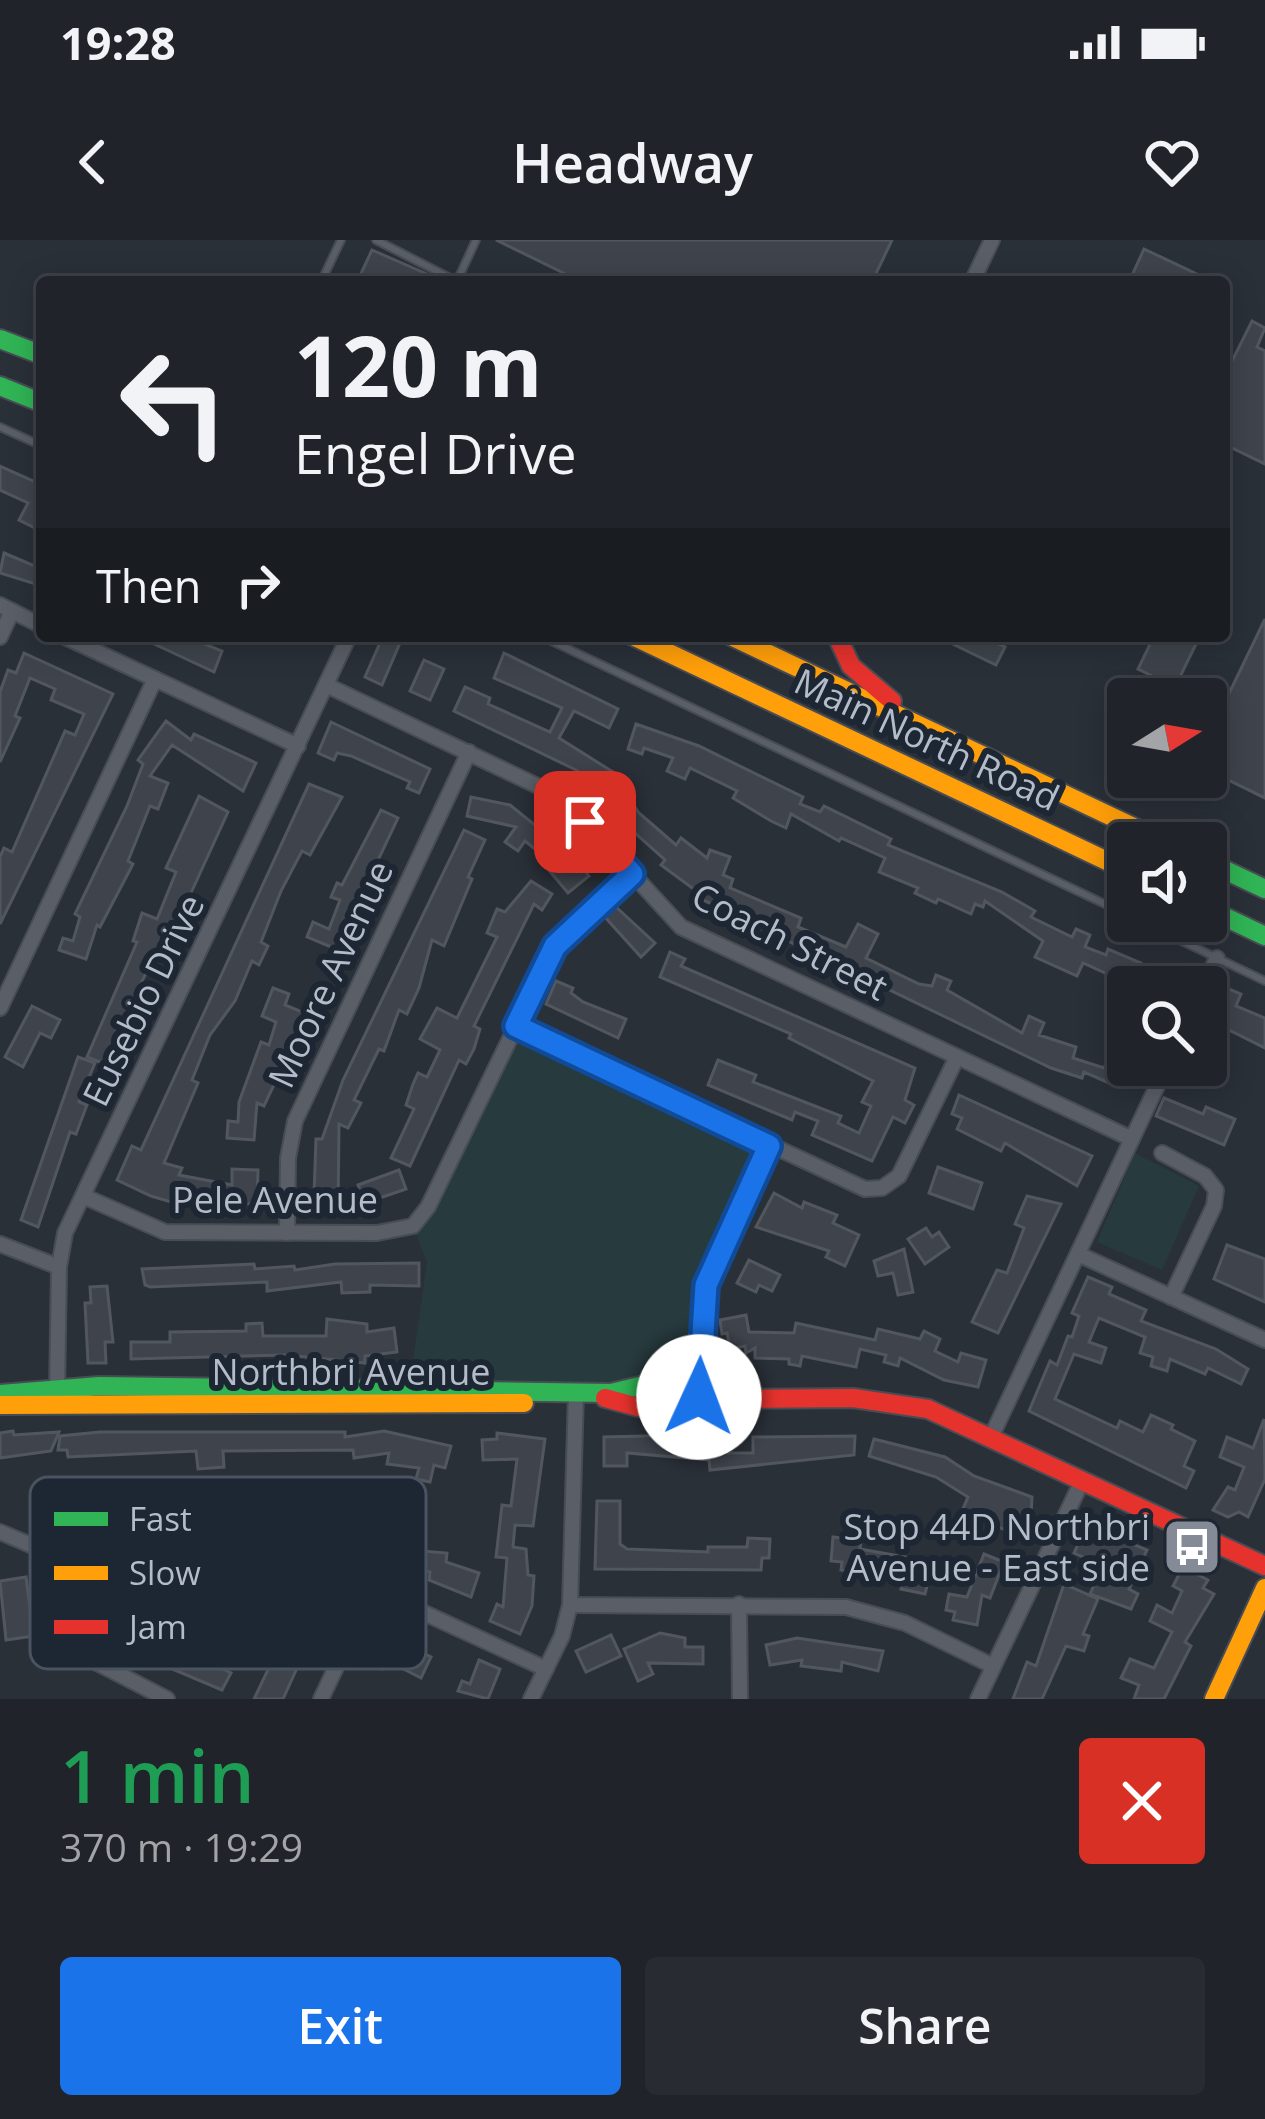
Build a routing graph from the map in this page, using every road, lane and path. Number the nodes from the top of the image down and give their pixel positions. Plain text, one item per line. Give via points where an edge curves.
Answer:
1 (341, 240) edge
2 (376, 240) edge
3 (476, 240) edge
4 (992, 240) edge
5 (324, 276) edge
6 (446, 276) edge
7 (461, 276) edge
8 (975, 276) edge
9 (0, 339) edge
10 (36, 353) edge
11 (0, 386) edge
12 (36, 401) edge
13 (0, 427) edge
14 (36, 443) edge
15 (6, 608) edge
16 (36, 623) edge
17 (0, 637) edge
18 (76, 642) edge
19 (346, 642) edge
20 (554, 642) edge
21 (646, 642) edge
22 (744, 642) edge
23 (840, 642) edge
24 (155, 679) junction
25 (326, 685) junction
26 (915, 721) junction
27 (298, 746) junction
28 (469, 752) junction
29 (1124, 822) edge
30 (1107, 861) edge
31 (1227, 871) edge
32 (632, 874) junction
33 (1265, 890) edge
34 (1107, 905) edge
35 (1227, 918) edge
36 (1265, 936) edge
37 (1184, 942) edge
38 (1217, 958) junction
39 (1213, 966) edge
40 (1265, 981) edge
41 (0, 1008) edge
42 (516, 1026) junction
43 (957, 1057) junction
44 (1157, 1086) edge
45 (1132, 1139) junction
46 (769, 1146) junction
47 (1162, 1154) dead end
48 (83, 1196) junction
49 (287, 1232) junction
50 (0, 1244) edge
51 (1078, 1254) junction
52 (59, 1267) junction
53 (1171, 1297) junction
54 (1265, 1340) edge
55 (0, 1394) edge
56 (57, 1396) junction
57 (576, 1397) junction
58 (699, 1397) junction
59 (0, 1405) edge
60 (992, 1436) junction
61 (1083, 1479) junction
62 (0, 1532) edge
63 (30, 1547) edge
64 (1265, 1566) edge
65 (1265, 1588) edge
66 (739, 1604) junction
67 (570, 1605) junction
68 (1261, 1610) edge
69 (426, 1612) edge
70 (993, 1666) junction
71 (109, 1669) edge
72 (335, 1669) edge
73 (546, 1669) junction
74 (167, 1699) edge
75 (321, 1699) edge
76 (531, 1699) edge
77 (740, 1699) edge
78 (978, 1699) edge
79 (1214, 1699) edge

1 - 5 lane
2 - 6 lane
3 - 7 lane
4 - 8 street
9 - 10 main road
11 - 12 main road
13 - 14 lane
15 - 16 street
15 - 17 street
18 - 24 street
19 - 25 street, Eusebio Drive
20 - 34 lane
21 - 30 main road, Main North Road
22 - 26 main road, Main North Road
23 - 26 main road via 851,666
24 - 27 street
24 - 41 street
25 - 27 street, Eusebio Drive
25 - 28 street, Coach Street
26 - 29 main road, Main North Road
27 - 48 street, Eusebio Drive
28 - 32 street, Coach Street via 546,790
28 - 49 street, Moore Avenue via 295,1121
31 - 33 main road
32 - 42 street, Pele Avenue via 555,946
32 - 43 street, Coach Street via 681,927
35 - 36 main road
37 - 38 lane
38 - 39 street
38 - 40 lane
42 - 46 street
42 - 49 street, Pele Avenue via 418,1222 377,1233
43 - 45 street, Coach Street
43 - 46 street via 898,1176 882,1188 858,1187
44 - 45 street
45 - 51 street
46 - 58 street via 706,1285
47 - 53 street via 1216,1190
48 - 49 street, Pele Avenue via 165,1232
48 - 52 street, Eusebio Drive
50 - 52 street
51 - 53 street
51 - 60 street
52 - 56 street, Eusebio Drive
53 - 54 street
55 - 56 main road, Northbri Avenue
56 - 57 main road, Northbri Avenue
56 - 59 main road, Northbri Avenue
57 - 58 main road, Northbri Avenue via 649,1407
57 - 67 street
58 - 60 main road, Northbri Avenue via 886,1400
60 - 61 main road, Northbri Avenue
61 - 64 main road, Northbri Avenue
61 - 70 street
62 - 63 street
65 - 68 main road
66 - 67 street
66 - 70 street via 871,1611
66 - 77 street
67 - 73 street
68 - 79 main road
69 - 73 street
70 - 78 street
71 - 74 street
72 - 75 street
73 - 76 street

